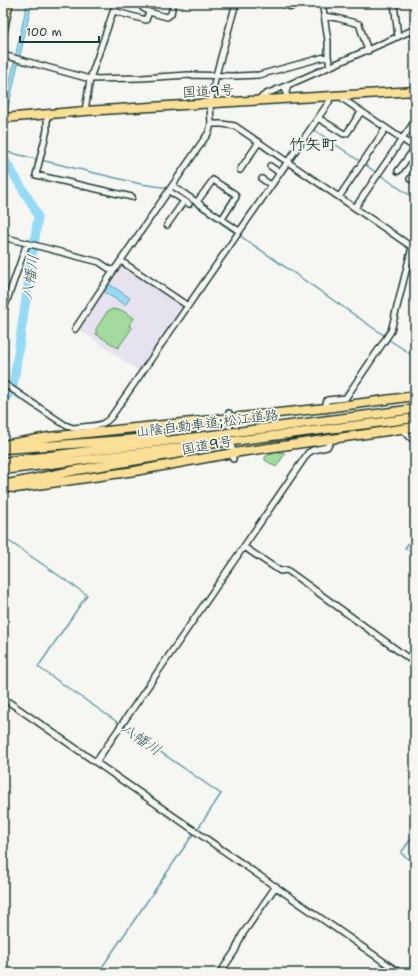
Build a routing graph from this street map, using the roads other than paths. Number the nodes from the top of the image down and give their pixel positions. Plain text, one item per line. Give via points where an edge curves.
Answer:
1 (9, 3) edge
2 (116, 3) edge
3 (173, 3) edge
4 (236, 3) edge
5 (282, 3) edge
6 (324, 3) edge
7 (394, 3) edge
8 (291, 7) dead end
9 (144, 8) dead end
10 (113, 11) junction
11 (150, 12) junction
12 (324, 16) junction
13 (414, 30) edge
14 (3, 32) edge
15 (398, 37) junction
16 (415, 37) edge
17 (368, 50) junction
18 (3, 55) edge
19 (328, 56) junction
20 (330, 67) junction
21 (216, 75) junction
22 (90, 79) junction
23 (288, 85) junction
24 (415, 91) edge
25 (330, 96) junction
26 (342, 96) junction
27 (287, 99) junction
28 (255, 102) junction
29 (210, 104) junction
30 (85, 111) junction
31 (362, 112) junction
32 (47, 114) junction
33 (5, 118) edge
34 (318, 118) junction
35 (415, 121) edge
36 (211, 124) junction
37 (386, 128) junction
38 (402, 139) junction
39 (259, 142) junction
40 (415, 148) edge
41 (288, 162) junction
42 (270, 166) dead end
43 (240, 170) dead end
44 (398, 171) dead end
45 (415, 171) edge
46 (280, 173) junction
47 (262, 179) dead end
48 (410, 179) dead end
49 (271, 185) junction
50 (171, 189) junction
51 (132, 197) dead end
52 (339, 197) junction
53 (184, 201) junction
54 (197, 202) junction
55 (189, 204) dead end
56 (355, 208) junction
57 (222, 219) junction
58 (167, 225) dead end
59 (238, 233) junction
60 (3, 237) edge
61 (415, 242) edge
62 (27, 243) junction
63 (412, 247) junction
64 (121, 260) junction
65 (114, 270) junction
66 (188, 306) junction
67 (3, 312) edge
68 (75, 329) dead end
69 (3, 383) edge
70 (415, 396) edge
71 (415, 409) edge
72 (326, 410) junction
73 (415, 418) edge
74 (283, 426) junction
75 (415, 427) edge
76 (92, 429) junction
77 (402, 429) junction
78 (330, 439) junction
79 (245, 440) junction
80 (415, 442) edge
81 (3, 445) edge
82 (3, 449) edge
83 (3, 462) edge
84 (17, 465) junction
85 (3, 470) edge
86 (3, 486) edge
87 (244, 547) junction
88 (415, 663) edge
89 (3, 698) edge
90 (96, 762) junction
91 (276, 886) junction
92 (220, 973) edge
93 (400, 973) edge

1 - 14 main road
2 - 10 street
3 - 11 street via 171,14 167,17
4 - 21 street
5 - 8 street
6 - 12 street
7 - 15 street
9 - 11 street
10 - 11 street via 146,20
10 - 22 street
12 - 17 street via 359,24
12 - 19 street
13 - 15 street
13 - 16 street
15 - 17 street
17 - 20 street
18 - 22 street
19 - 20 street
19 - 21 street via 259,75
20 - 23 street
21 - 22 street
21 - 29 street
22 - 30 street
23 - 27 street
23 - 28 street via 266,94
24 - 26 highway, 国道9号
25 - 26 highway, 国道9号
25 - 27 highway, 国道9号
25 - 34 street
26 - 31 street
27 - 28 highway, 国道9号
28 - 29 highway, 国道9号
29 - 30 highway, 国道9号
29 - 36 street
30 - 32 highway, 国道9号
31 - 34 street via 344,134
31 - 37 street
32 - 33 highway, 国道9号
32 - 51 street via 47,130 36,175
34 - 41 street
35 - 38 street
36 - 39 street via 235,126
36 - 50 street via 206,138
37 - 38 street
37 - 52 street
38 - 40 street
38 - 56 street
39 - 41 street
39 - 43 street
40 - 44 street
41 - 46 street
41 - 52 street
42 - 46 street
45 - 48 street
46 - 49 street
47 - 49 street
49 - 59 street
50 - 53 street
50 - 54 street
50 - 64 street
52 - 56 street
53 - 55 street
53 - 58 street
54 - 57 street
54 - 57 street via 212,180 236,195
56 - 63 street
57 - 59 street
59 - 66 street
60 - 62 street
61 - 63 street
62 - 65 street via 98,262
62 - 67 street
63 - 72 street via 386,340 346,398 327,400
64 - 65 street
64 - 66 street
65 - 68 street
66 - 76 street via 111,418
69 - 76 street via 65,425
70 - 72 highway, 国道9号
71 - 74 highway, 山陰自動車道;松江道路
72 - 76 highway, 国道9号
73 - 79 highway, 山陰自動車道;松江道路
74 - 82 highway
74 - 84 highway, 山陰自動車道;松江道路
75 - 77 highway, 国道9号
76 - 81 highway, 国道9号
77 - 78 highway, 国道9号
77 - 80 street
78 - 86 highway, 国道9号 via 135,471 16,488
78 - 87 street via 327,447 313,450 308,454
79 - 84 highway, 山陰自動車道;松江道路
79 - 86 highway
83 - 84 highway, 山陰自動車道;松江道路
84 - 85 highway, 山陰自動車道;松江道路
87 - 88 street via 280,571 287,570
87 - 90 street
89 - 90 street
90 - 91 street
91 - 92 street via 242,935
91 - 93 street

